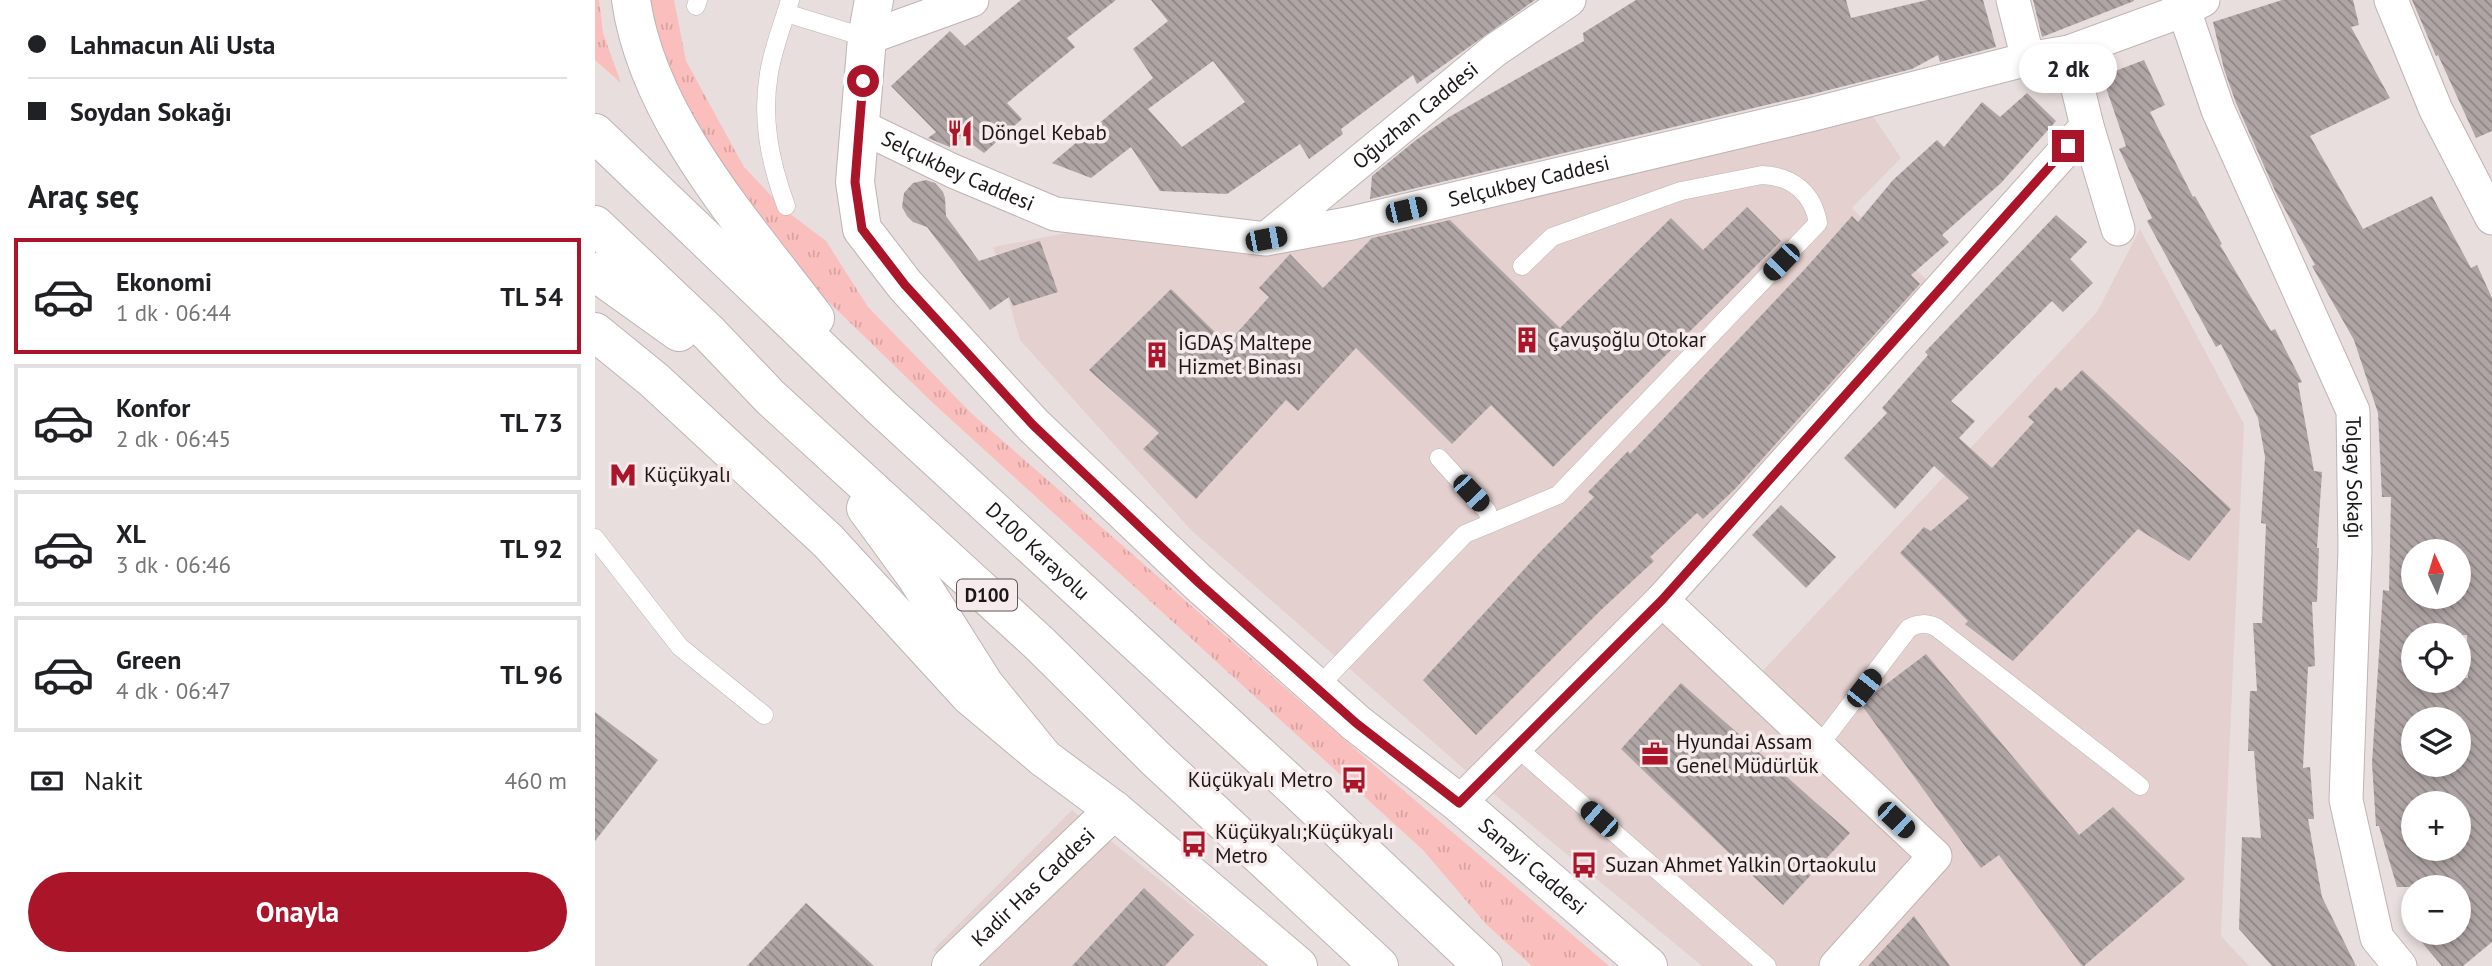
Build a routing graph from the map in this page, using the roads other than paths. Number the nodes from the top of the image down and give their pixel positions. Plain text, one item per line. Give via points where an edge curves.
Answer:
1 (631, 0) edge
2 (874, 0) edge
3 (972, 0) edge
4 (1569, 0) edge
5 (2013, 0) edge
6 (2392, 0) edge
7 (2193, 5) edge
8 (788, 6) edge
9 (867, 38) junction
10 (2069, 52) junction
11 (2028, 59) junction
12 (858, 124) junction
13 (2087, 126) junction
14 (595, 133) edge
15 (786, 206) dead end
16 (2492, 218) edge
17 (595, 225) edge
18 (2118, 229) dead end
19 (1266, 239) junction
20 (1522, 266) dead end
21 (595, 272) edge
22 (595, 332) edge
23 (770, 397) junction
24 (881, 407) junction
25 (818, 441) junction
26 (1439, 458) dead end
27 (1490, 523) junction
28 (595, 538) edge
29 (1662, 600) junction
30 (1317, 688) junction
31 (764, 715) dead end
32 (1515, 746) junction
33 (1818, 747) junction
34 (1044, 758) junction
35 (2140, 786) dead end
36 (1459, 803) junction
37 (1114, 810) junction
38 (951, 966) edge
39 (1298, 966) edge
40 (1379, 966) edge
41 (1483, 966) edge
42 (1648, 966) edge
43 (1767, 966) edge
44 (1836, 966) edge
45 (2400, 966) edge

1 - 24 main road via 649,67 673,119 713,181
2 - 9 main road, Sanayi Caddesi
3 - 9 street
4 - 19 street, Oğuzhan Caddesi via 1495,50
5 - 11 street
6 - 16 street via 2436,110
7 - 10 street, Selçukbey Caddesi
7 - 45 street, Tolgay Sokağı via 2218,110 2353,411 2355,550 2346,800 2377,938
8 - 9 lane
8 - 15 lane via 769,71 766,123
9 - 12 main road, Sanayi Caddesi
10 - 11 street, Selçukbey Caddesi
10 - 13 street
11 - 19 street, Selçukbey Caddesi via 1814,114 1352,223
12 - 19 street, Selçukbey Caddesi via 1055,214
12 - 30 main road, Sanayi Caddesi via 855,182 862,229 905,285 1033,425
13 - 18 street
13 - 29 street
14 - 24 main road, D100 Karayolu
17 - 23 main road, D100
20 - 27 lane via 1552,237 1682,191 1762,175 1775,175 1798,186 1812,204 1818,223 1558,495
21 - 23 main road
22 - 34 main road via 654,380 828,541 970,696
23 - 25 main road, D100
24 - 41 main road, D100 Karayolu
25 - 34 main road via 918,578 984,684
25 - 40 main road, D100 via 1039,643
26 - 27 lane via 1487,511
27 - 30 lane via 1465,534
28 - 31 lane via 680,646
29 - 32 street
29 - 33 street
30 - 36 main road, Sanayi Caddesi
32 - 36 street
32 - 43 lane
33 - 35 lane via 1909,628 1929,624
33 - 44 street via 1935,856
34 - 37 main road
36 - 42 main road, Sanayi Caddesi
37 - 38 main road, Kadir Has Caddesi
37 - 39 main road

